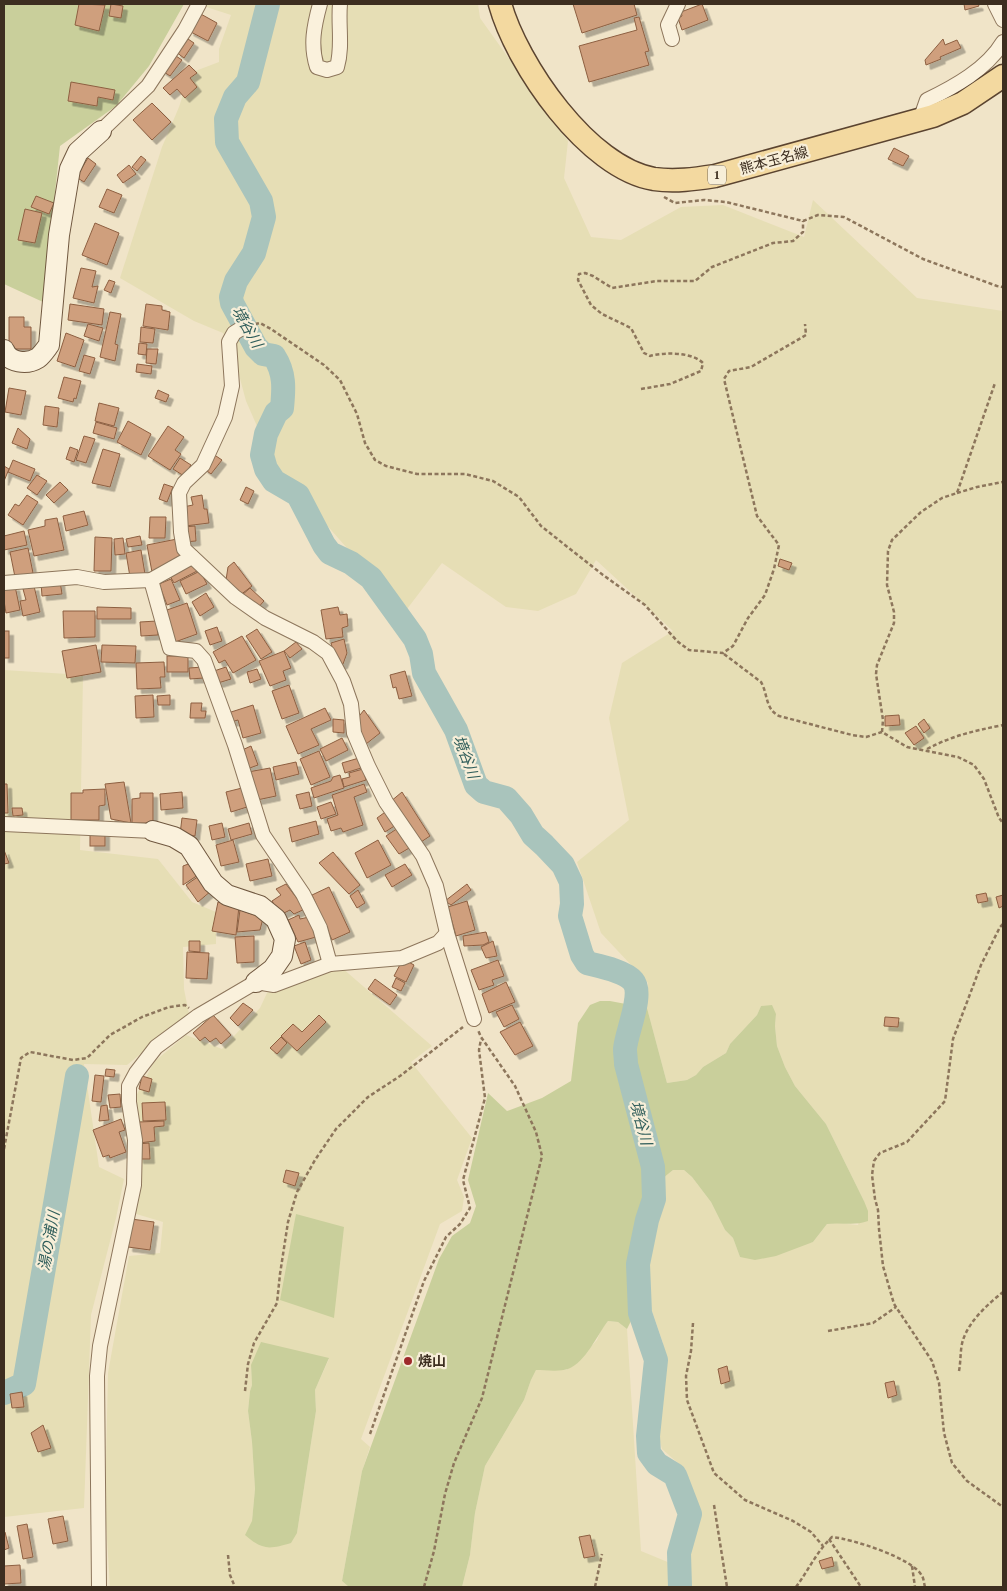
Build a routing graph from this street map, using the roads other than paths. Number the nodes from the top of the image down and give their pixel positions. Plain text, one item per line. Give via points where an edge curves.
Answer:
1 (200, 4) edge
2 (320, 4) edge
3 (340, 4) edge
4 (500, 4) edge
5 (678, 4) edge
6 (996, 4) edge
7 (1003, 20) edge
8 (672, 39) dead end
9 (1003, 42) edge
10 (1003, 76) edge
11 (920, 120) junction
12 (101, 131) joint
13 (247, 326) road end
14 (4, 350) edge
15 (192, 557) junction
16 (150, 580) junction
17 (4, 583) edge
18 (4, 824) edge
19 (153, 831) joint
20 (447, 933) junction
21 (330, 964) junction
22 (256, 982) junction
23 (474, 1019) road end
24 (99, 1587) edge

1 - 12 street via 148,86
2 - 3 street via 313,32 313,56 317,67 327,70 337,67 340,55
4 - 11 main road, 熊本玉名線 / 1 via 521,57 592,147 625,169 654,179 686,180 715,176
5 - 8 street via 668,25
6 - 7 street
9 - 11 street via 998,51 959,84 926,100
10 - 11 main road, 熊本玉名線 / 1 via 963,104
12 - 14 street via 78,152 70,169 59,235 49,345 40,357 29,362 16,361
13 - 15 street via 234,333 229,342 232,386 225,417 202,465 184,483 179,494 184,549
15 - 16 street
15 - 20 street via 235,597 265,618 328,653 346,688 354,733 368,766 386,802 423,856 436,886
16 - 17 street via 104,582 77,577
16 - 21 street via 170,648 196,651 204,660 263,835 303,894 320,928
18 - 19 street
19 - 22 street via 174,837 189,846 213,883 227,895 260,906 276,919 284,939 282,956 273,969
20 - 21 street via 438,943 402,958
20 - 23 street
21 - 22 street via 274,985
22 - 24 street via 198,1016 156,1048 129,1086 135,1140 134,1185 100,1346 97,1376

